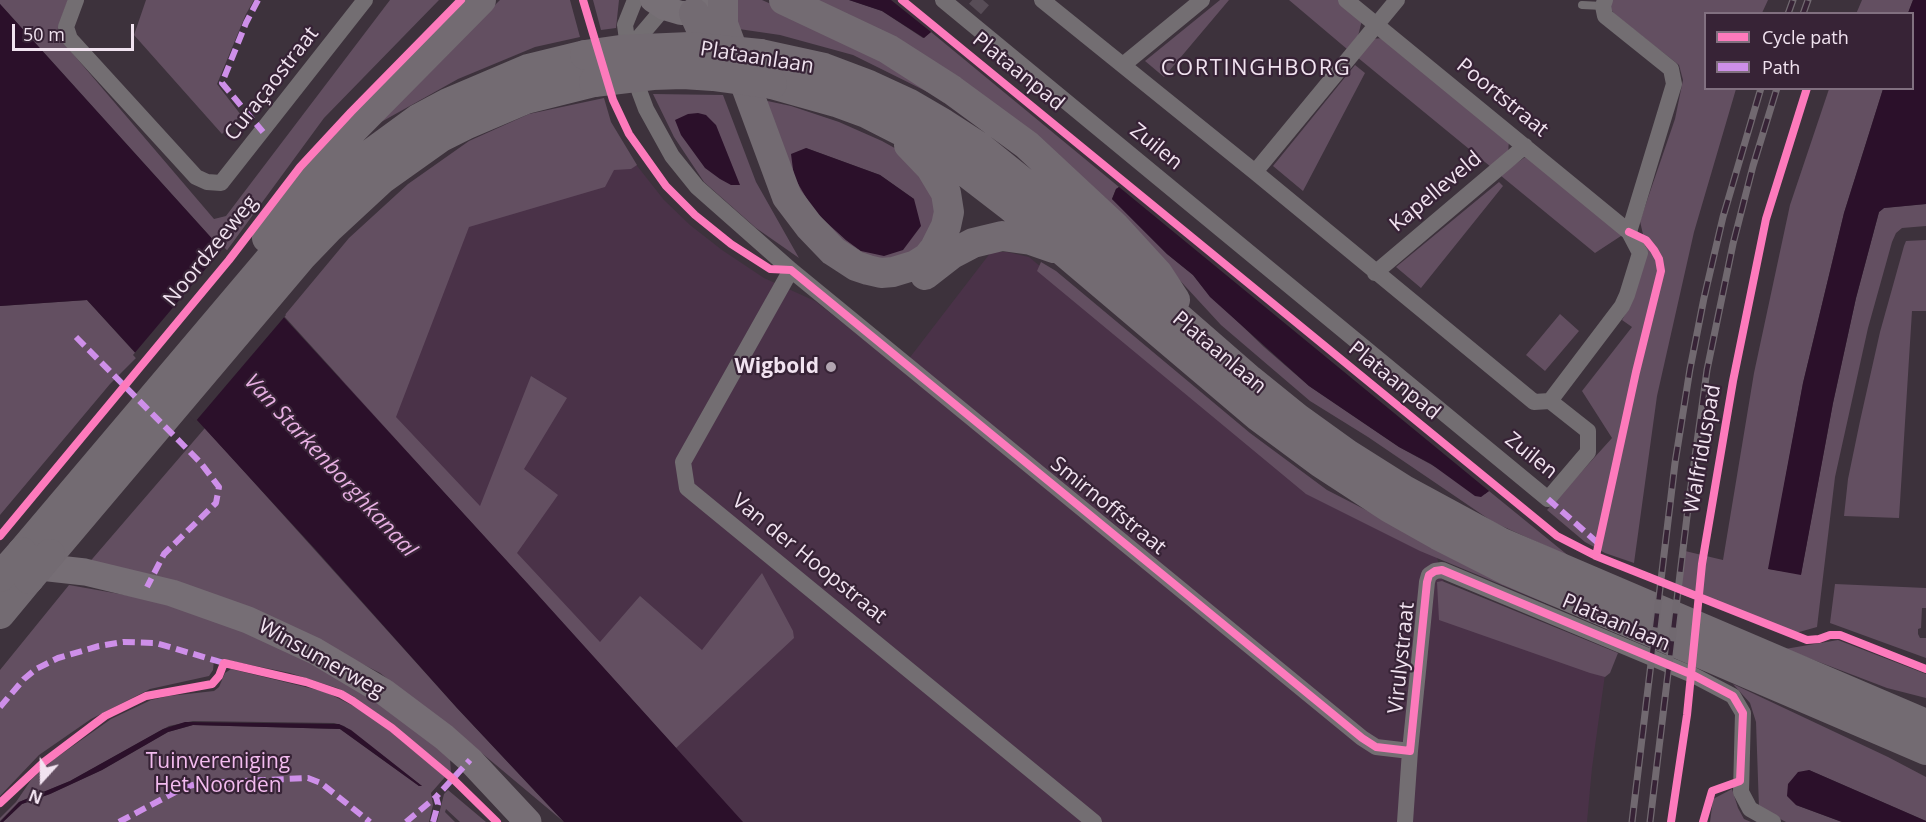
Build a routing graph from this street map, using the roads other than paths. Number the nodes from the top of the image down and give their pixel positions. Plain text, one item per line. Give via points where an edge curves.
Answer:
1 (76, 0) edge
2 (365, 0) edge
3 (481, 0) edge
4 (635, 0) edge
5 (784, 0) edge
6 (943, 0) edge
7 (1042, 0) edge
8 (1202, 0) edge
9 (1346, 0) edge
10 (1397, 0) edge
11 (723, 1) edge
12 (1604, 3) edge
13 (658, 4) edge
14 (1582, 5) dead end
15 (694, 13) junction
16 (1377, 25) junction
17 (630, 62) junction
18 (1123, 64) junction
19 (590, 69) junction
20 (888, 123) junction
21 (1525, 147) junction
22 (1255, 172) junction
23 (1629, 232) junction
24 (288, 240) junction
25 (1062, 250) junction
26 (791, 270) junction
27 (1375, 273) junction
28 (1197, 335) junction
29 (1550, 401) junction
30 (136, 435) junction
31 (17, 567) edge
32 (1435, 571) joint
33 (0, 614) edge
34 (1922, 736) edge
35 (1410, 751) junction
36 (528, 822) edge
37 (1094, 822) edge
38 (1405, 822) edge
39 (1773, 822) edge

1 - 2 street, Curaçaostraat via 66,27 70,39 196,177 221,183
3 - 24 highway via 308,178
4 - 17 street, Smirnoffstraat via 625,25
5 - 28 highway via 888,49 1027,145 1114,226 1158,274
6 - 29 street, Zuilen via 971,14 1548,499 1588,452 1587,431
7 - 18 street, Zuilen
8 - 18 street
9 - 16 street, Poortstraat
10 - 16 street
11 - 15 main road
11 - 20 highway via 723,24 787,197 833,251 856,266 881,273 905,270 927,258 942,237 949,212 946,194 931,168
12 - 14 lane
12 - 23 street via 1605,16 1671,69 1674,84
13 - 15 main road via 681,13
13 - 17 street
15 - 25 highway via 785,217 808,247 842,274 878,287 904,286 973,243 1002,236
16 - 21 street, Poortstraat
16 - 22 street
17 - 26 street, Smirnoffstraat via 646,110 672,156 697,188
18 - 22 street, Zuilen
19 - 20 highway, Plataanlaan, bridge via 772,84 836,102
19 - 24 highway via 441,137 381,179 328,229
19 - 28 highway, Plataanlaan, bridge via 620,50 690,47 760,54 824,68 869,85 945,123 978,146
20 - 25 highway, Plataanlaan via 970,174
21 - 23 street, Poortstraat
21 - 27 street, Kapelleveld
22 - 27 street, Zuilen
23 - 29 street via 1640,254 1627,296
24 - 30 highway
24 - 30 highway
25 - 34 highway, Plataanlaan via 1259,417 1321,463 1400,513 1509,571
26 - 35 street, Smirnoffstraat via 1362,738 1376,747
26 - 37 street, Van der Hoopstraat via 683,462 687,488
27 - 29 street, Zuilen via 1534,402
28 - 34 highway, Plataanlaan via 1297,418 1404,490 1545,562
30 - 31 highway
31 - 33 highway
31 - 36 main road, Winsumerweg via 85,572 172,593 248,620 315,651 384,692 444,737
32 - 35 street, Virulystraat via 1427,582
32 - 39 street, Plataanlaan via 1476,583 1693,675 1733,696 1743,713 1741,792 1750,809
35 - 38 street, Virulystraat

